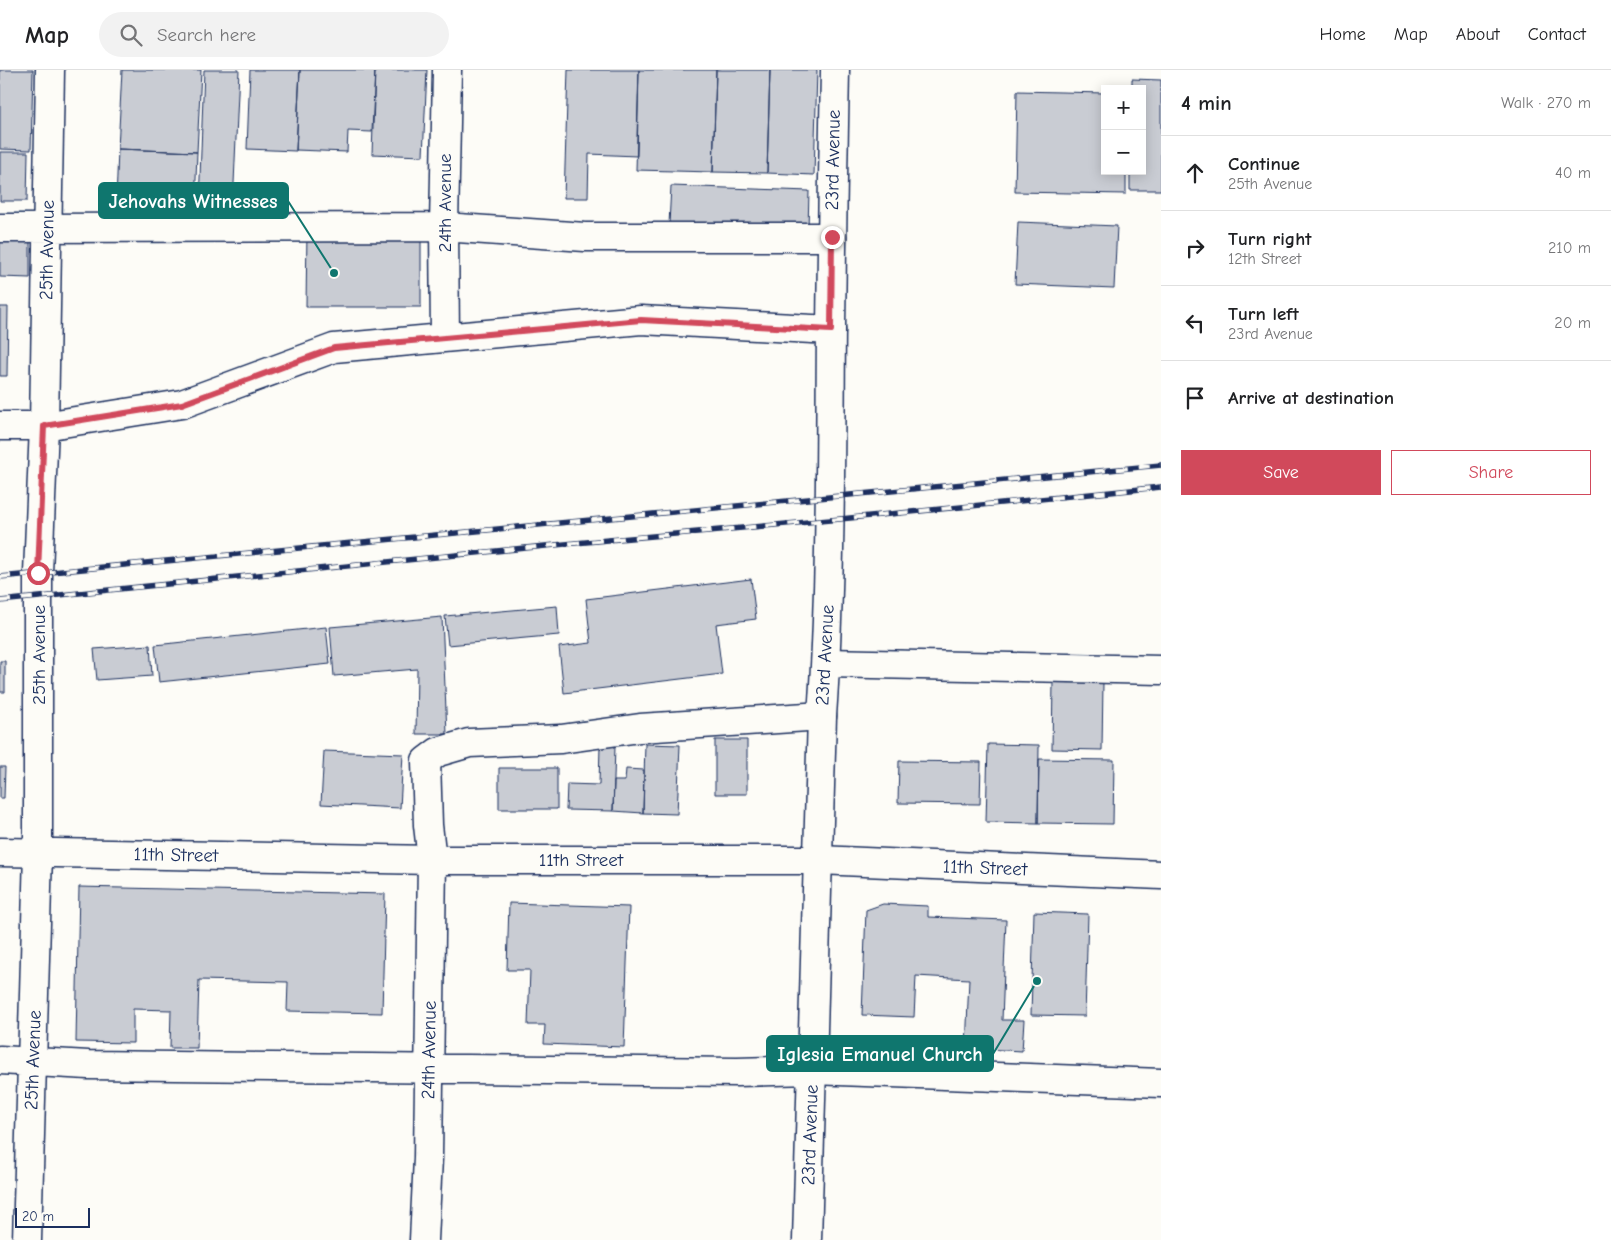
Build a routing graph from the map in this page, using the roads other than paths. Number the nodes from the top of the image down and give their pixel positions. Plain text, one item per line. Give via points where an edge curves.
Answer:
1 (50, 70) edge
2 (446, 70) edge
3 (835, 70) edge
4 (444, 226) junction
5 (0, 228) edge
6 (48, 229) junction
7 (832, 237) junction
8 (831, 330) junction
9 (445, 337) junction
10 (0, 426) edge
11 (44, 426) junction
12 (826, 663) junction
13 (1161, 670) edge
14 (822, 716) junction
15 (0, 852) edge
16 (38, 853) junction
17 (432, 860) junction
18 (819, 860) junction
19 (1161, 875) edge
20 (0, 1060) edge
21 (33, 1062) junction
22 (429, 1069) junction
23 (812, 1070) junction
24 (1161, 1083) edge
25 (28, 1240) edge
26 (424, 1240) edge
27 (807, 1240) edge

1 - 6 street, 25th Avenue
2 - 4 street, 24th Avenue
3 - 7 street, 23rd Avenue
4 - 6 street
4 - 7 street via 585,237
4 - 9 street, 24th Avenue
5 - 6 street
6 - 11 street, 25th Avenue
7 - 8 street, 23rd Avenue
8 - 9 street via 641,320
8 - 12 street, 23rd Avenue via 831,497
9 - 11 street via 334,348 182,404
10 - 11 street
11 - 16 street, 25th Avenue via 38,573
12 - 13 street
12 - 14 street, 23rd Avenue
14 - 17 street, 24th Avenue via 640,728 561,739 469,743 438,752 426,761
14 - 18 street, 23rd Avenue
15 - 16 street, 11th Street
16 - 17 street, 11th Street
16 - 21 street, 25th Avenue
17 - 18 street, 11th Street
17 - 22 street, 24th Avenue
18 - 19 street, 11th Street
18 - 23 street, 23rd Avenue
20 - 21 street
21 - 22 street
21 - 25 street, 25th Avenue
22 - 23 street
22 - 26 street, 24th Avenue
23 - 24 street
23 - 27 street, 23rd Avenue

